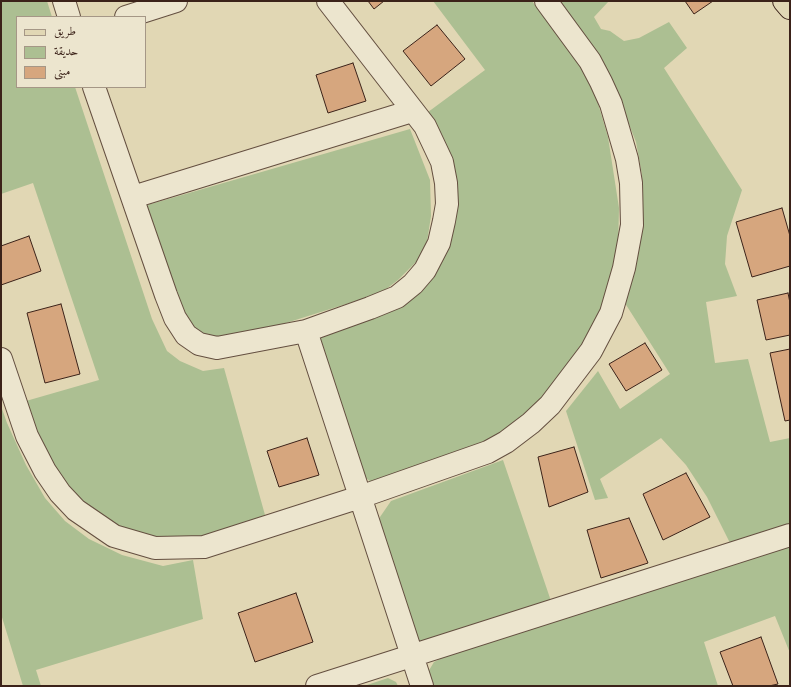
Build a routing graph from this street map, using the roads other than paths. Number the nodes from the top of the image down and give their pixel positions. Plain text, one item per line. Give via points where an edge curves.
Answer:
1 (64, 1) edge
2 (176, 1) edge
3 (328, 1) edge
4 (546, 1) edge
5 (784, 1) edge
6 (790, 8) edge
7 (70, 16) edge
8 (129, 16) edge
9 (94, 88) edge
10 (412, 111) junction
11 (133, 197) junction
12 (306, 330) junction
13 (1, 359) edge
14 (360, 498) junction
15 (790, 535) edge
16 (413, 655) junction
17 (317, 686) edge
18 (422, 686) edge

1 - 7 street
2 - 8 street
3 - 10 street
4 - 14 street via 590,62 601,82 611,104 627,159 631,183 632,225 624,268 611,312 591,351 550,405 506,442 488,452
5 - 6 main road
9 - 11 street
10 - 11 street
10 - 12 street via 424,126 442,162 447,204 439,243 425,270 397,297
11 - 12 street via 166,296 175,318 186,335 199,344 216,348
12 - 14 street
13 - 14 street via 27,436 44,471 60,494 76,510 114,536 154,548 204,547
14 - 16 street
15 - 16 street
16 - 17 street
16 - 18 street

